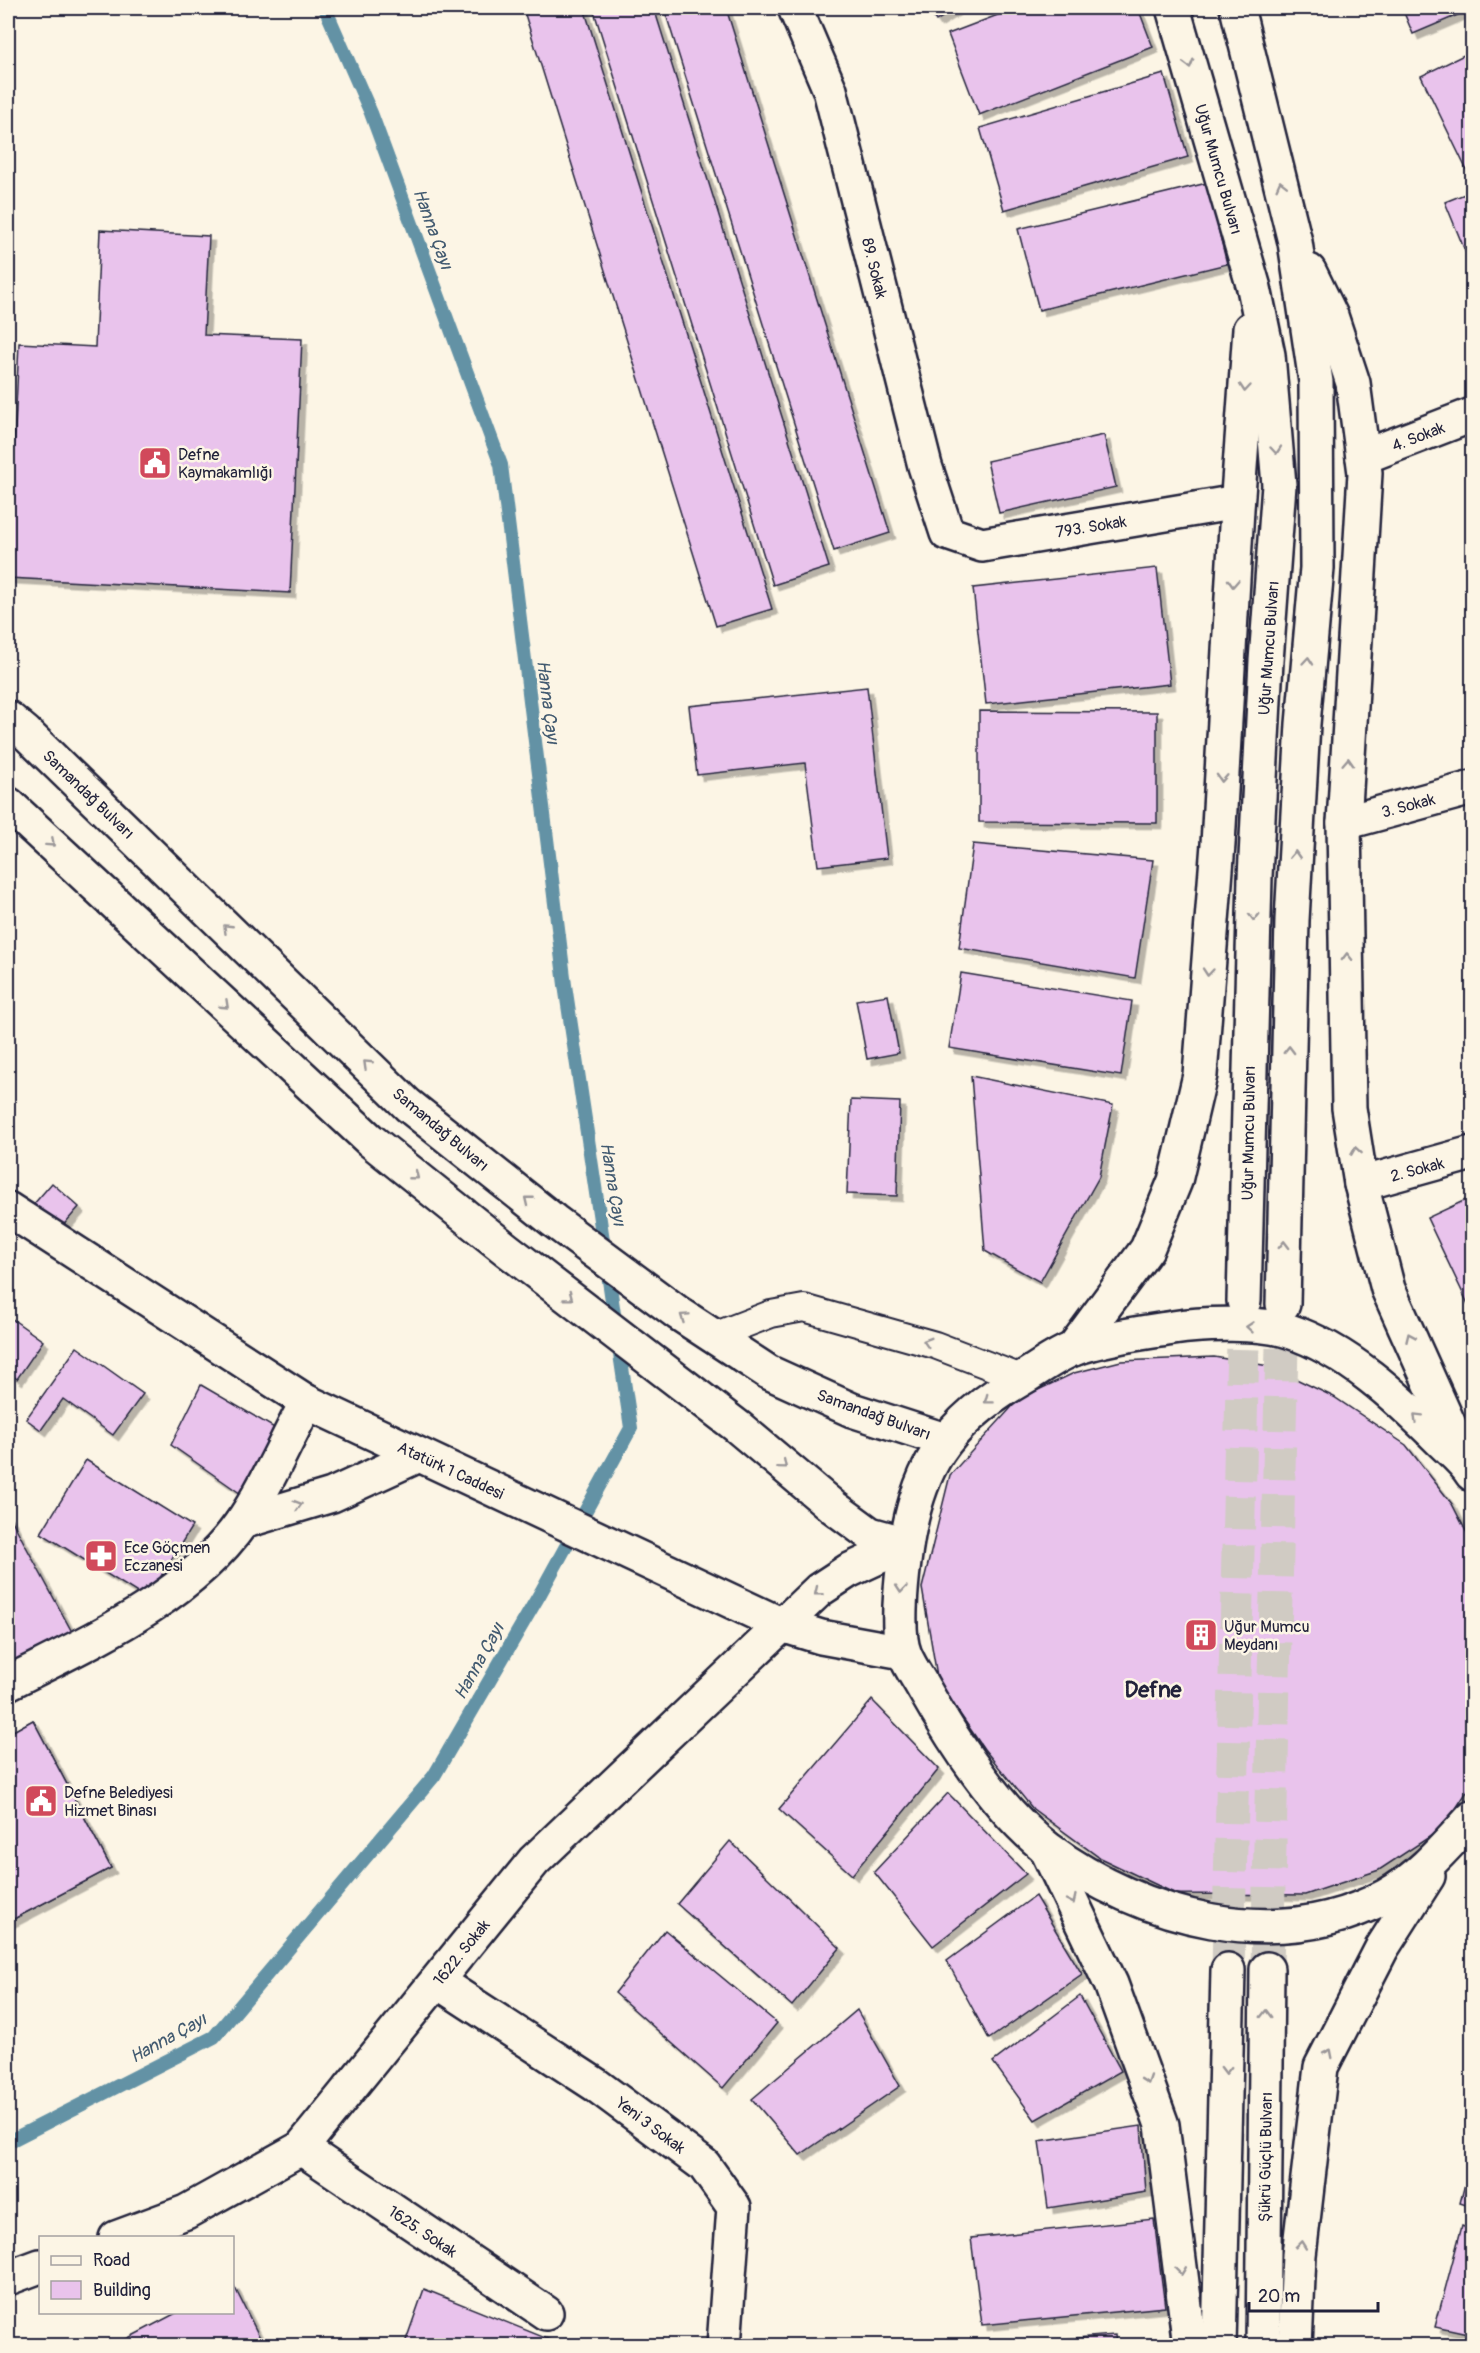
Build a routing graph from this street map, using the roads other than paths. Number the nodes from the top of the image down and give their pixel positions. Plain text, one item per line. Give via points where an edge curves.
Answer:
1 (795, 8) edge
2 (1173, 8) edge
3 (1237, 8) edge
4 (1295, 242) junction
5 (1254, 288) junction
6 (1473, 415) edge
7 (1363, 457) junction
8 (1237, 502) junction
9 (947, 533) joint
10 (8, 718) edge
11 (1473, 788) edge
12 (8, 804) edge
13 (1344, 823) junction
14 (1473, 1153) edge
15 (1360, 1184) junction
16 (8, 1209) edge
17 (1244, 1301) tunnel mouth
18 (1283, 1304) tunnel mouth
19 (714, 1336) junction
20 (1073, 1349) junction
21 (1021, 1378) junction
22 (307, 1402) junction
23 (945, 1440) junction
24 (419, 1455) junction
25 (1471, 1471) edge
26 (242, 1522) junction
27 (906, 1544) junction
28 (782, 1625) junction
29 (903, 1652) junction
30 (8, 1683) edge
31 (1473, 1818) edge
32 (1047, 1848) junction
33 (1267, 1969) tunnel mouth
34 (1228, 1970) tunnel mouth
35 (438, 1982) junction
36 (301, 2148) junction
37 (121, 2236) edge
38 (39, 2266) edge
39 (8, 2278) edge
40 (546, 2313) dead end
41 (724, 2346) edge
42 (1190, 2346) edge
43 (1220, 2346) edge
44 (1263, 2346) edge
45 (1295, 2346) edge

1 - 9 main road, 89. Sokak via 830,90 925,465
2 -> 5 main road, Uğur Mumcu Bulvarı
4 -> 3 main road
4 - 7 main road via 1331,316 1353,383
18 -> 4 main road via 1292,920 1317,568 1316,382
5 -> 8 main road
5 -> 17 main road, Uğur Mumcu Bulvarı via 1268,355 1279,485 1255,877
6 - 7 main road, 4. Sokak
13 -> 7 main road
8 - 9 main road, 793. Sokak via 982,544
8 -> 20 main road via 1218,844 1200,1075 1175,1181 1147,1249
19 -> 10 main road, Samandağ Bulvarı via 554,1221 408,1105
11 - 13 main road, 3. Sokak
12 -> 27 main road via 370,1140 738,1427 832,1506 870,1534
15 -> 13 main road via 1349,1108
14 - 15 main road, 2. Sokak
25 -> 15 main road via 1389,1289
16 - 22 main road, Atatürk 1 Caddesi
21 -> 19 lane via 935,1345 804,1308 771,1314
19 - 23 main road, Samandağ Bulvarı via 768,1372 852,1410
20 - 21 main road, Samandağ Bulvarı
25 -> 20 main road, Samandağ Bulvarı via 1400,1400 1335,1353 1287,1330 1204,1323
21 -> 23 main road, Samandağ Bulvarı via 973,1412
22 - 24 main road, Atatürk 1 Caddesi
22 - 26 main road
23 - 27 main road, Samandağ Bulvarı via 924,1475
26 -> 24 main road via 332,1495
24 - 28 main road, Atatürk 1 Caddesi
26 - 30 main road via 211,1559 180,1584 107,1632
27 -> 28 main road via 819,1590
27 -> 29 main road, Samandağ Bulvarı via 900,1596
28 - 29 main road via 821,1637
28 - 35 main road, 1622. Sokak via 534,1861
29 - 32 main road, Samandağ Bulvarı via 955,1741 995,1796
31 - 32 main road, Samandağ Bulvarı via 1426,1867 1388,1895 1345,1915 1279,1926 1236,1926 1176,1914 1106,1885
45 -> 31 main road via 1299,2254 1321,2067 1413,1896
32 -> 42 main road via 1111,1984 1162,2125
44 -> 33 main road, Şükrü Güçlü Bulvarı
34 -> 43 main road
35 - 36 main road, 1622. Sokak
35 - 41 main road, Yeni 3 Sokak via 596,2085 704,2165 734,2207
36 - 37 main road, 1622. Sokak via 186,2211
36 - 40 main road, 1625. Sokak
38 - 39 main road

